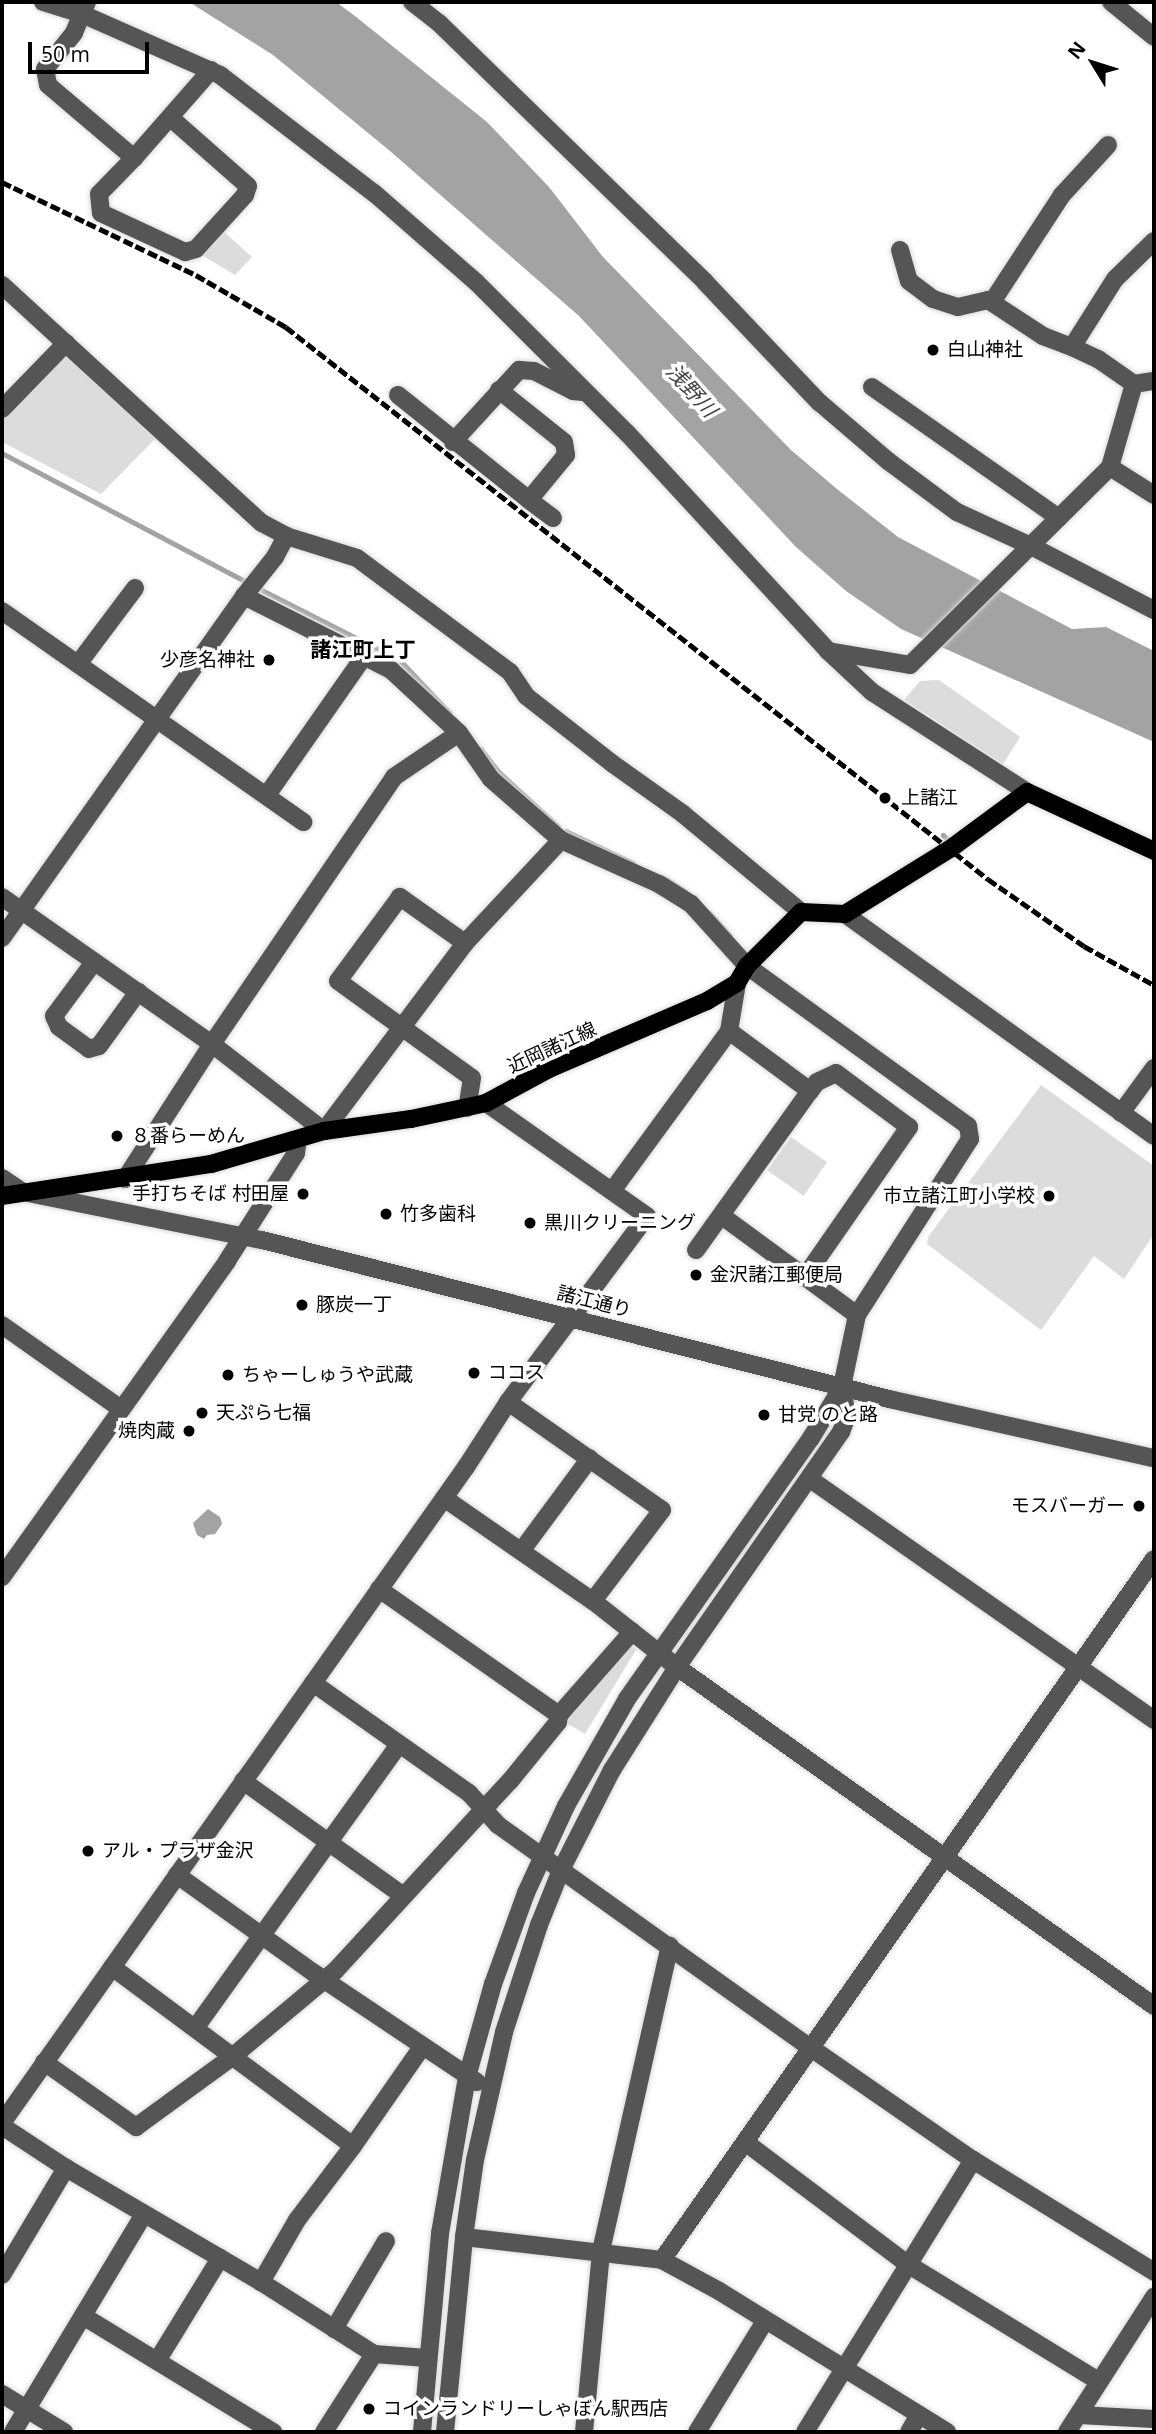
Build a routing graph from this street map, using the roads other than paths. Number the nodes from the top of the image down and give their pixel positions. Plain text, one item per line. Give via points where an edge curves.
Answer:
1 (43, 2) edge
2 (412, 2) edge
3 (1111, 2) edge
4 (85, 8) edge
5 (1154, 37) edge
6 (211, 70) junction
7 (171, 118) junction
8 (1108, 145) dead end
9 (134, 158) junction
10 (1154, 241) edge
11 (900, 250) dead end
12 (2, 286) edge
13 (992, 302) junction
14 (66, 343) junction
15 (1072, 347) junction
16 (1154, 381) edge
17 (1134, 384) junction
18 (872, 387) dead end
19 (499, 390) junction
20 (586, 393) junction
21 (398, 395) dead end
22 (2, 409) edge
23 (453, 442) junction
24 (1110, 467) junction
25 (1154, 495) edge
26 (529, 500) junction
27 (1059, 517) junction
28 (553, 518) dead end
29 (286, 536) junction
30 (1031, 546) junction
31 (135, 588) dead end
32 (244, 596) junction
33 (1154, 610) edge
34 (2, 611) edge
35 (828, 651) junction
36 (365, 655) junction
37 (78, 664) junction
38 (155, 720) junction
39 (459, 733) junction
40 (1027, 792) junction
41 (267, 795) junction
42 (303, 822) dead end
43 (561, 840) junction
44 (1154, 851) edge
45 (2, 897) edge
46 (21, 911) junction
47 (801, 912) junction
48 (845, 914) junction
49 (2, 939) edge
50 (465, 943) junction
51 (94, 962) junction
52 (747, 965) junction
53 (737, 983) junction
54 (138, 992) junction
55 (402, 1027) junction
56 (729, 1031) junction
57 (212, 1044) junction
58 (1154, 1068) edge
59 (810, 1091) junction
60 (486, 1104) junction
61 (467, 1108) junction
62 (1121, 1113) junction
63 (324, 1131) junction
64 (1154, 1136) edge
65 (298, 1139) junction
66 (2, 1178) edge
67 (125, 1179) junction
68 (612, 1191) junction
69 (23, 1192) junction
70 (2, 1196) edge
71 (722, 1216) junction
72 (242, 1237) junction
73 (696, 1250) dead end
74 (804, 1278) junction
75 (857, 1315) junction
76 (570, 1318) junction
77 (2, 1325) edge
78 (842, 1387) junction
79 (508, 1402) junction
80 (121, 1409) junction
81 (590, 1458) junction
82 (1154, 1458) edge
83 (810, 1479) junction
84 (444, 1498) junction
85 (522, 1550) junction
86 (1154, 1559) edge
87 (2, 1577) edge
88 (379, 1589) junction
89 (593, 1601) junction
90 (632, 1632) junction
91 (658, 1652) junction
92 (677, 1667) junction
93 (1079, 1668) junction
94 (313, 1683) junction
95 (559, 1715) junction
96 (1154, 1720) edge
97 (399, 1744) junction
98 (243, 1781) junction
99 (483, 1807) junction
100 (330, 1842) junction
101 (542, 1856) junction
102 (945, 1859) junction
103 (561, 1870) junction
104 (177, 1875) junction
105 (402, 1895) junction
106 (262, 1936) junction
107 (670, 1946) junction
108 (112, 1967) junction
109 (325, 1979) junction
110 (1154, 2006) edge
111 (196, 2027) junction
112 (422, 2047) junction
113 (811, 2048) junction
114 (232, 2057) junction
115 (44, 2062) junction
116 (467, 2077) junction
117 (489, 2089) junction
118 (2, 2125) edge
119 (745, 2142) junction
120 (353, 2146) junction
121 (973, 2160) junction
122 (66, 2168) junction
123 (144, 2214) junction
124 (464, 2237) junction
125 (386, 2241) dead end
126 (601, 2251) junction
127 (219, 2258) junction
128 (662, 2260) junction
129 (909, 2265) junction
130 (1154, 2272) edge
131 (2, 2276) edge
132 (261, 2282) junction
133 (1154, 2297) edge
134 (83, 2316) junction
135 (765, 2321) junction
136 (334, 2329) junction
137 (374, 2354) junction
138 (427, 2358) junction
139 (157, 2361) junction
140 (845, 2369) junction
141 (1098, 2381) junction
142 (2, 2394) edge
143 (27, 2410) junction
144 (919, 2415) junction
145 (1079, 2415) junction
146 (1154, 2419) edge
147 (13, 2432) edge
148 (64, 2432) edge
149 (273, 2432) edge
150 (324, 2432) edge
151 (422, 2432) edge
152 (446, 2432) edge
153 (584, 2432) edge
154 (697, 2432) edge
155 (805, 2432) edge
156 (909, 2432) edge
157 (947, 2432) edge
158 (1067, 2432) edge

1 - 4 street
2 - 30 street via 705,282 819,402 957,512
3 - 5 street
4 - 6 street
4 - 9 street via 74,33 45,69 48,85
6 - 7 street
6 - 20 street via 374,193 475,282
7 - 9 street
7 - 9 street via 248,186 196,249 185,252 101,213 99,194
8 - 13 street via 1054,205
10 - 15 street via 1115,279
11 - 13 street via 909,281 933,299 958,307
12 - 14 street
13 - 15 street via 1043,336
14 - 22 street
14 - 29 street via 262,523
15 - 17 street
16 - 17 street
17 - 24 street
18 - 27 street
19 - 20 street via 519,370 534,371
19 - 23 street
19 - 26 street via 564,442 566,455
20 - 35 street
21 - 23 street
23 - 26 street
24 - 25 street
24 - 27 street
26 - 28 street
27 - 30 street
29 - 32 street
29 - 47 street via 357,558 510,672 526,696 683,814
30 - 33 street
30 - 35 street via 910,665
31 - 37 street
32 - 36 street
32 - 38 street
34 - 37 street
35 - 40 street via 872,692
36 - 39 street via 391,670
36 - 41 street
37 - 38 street
38 - 41 street
38 - 46 street
39 - 43 street via 491,779
39 - 57 street via 394,777
40 - 44 main road
40 - 48 main road via 950,849
41 - 42 street
43 - 50 street
43 - 52 street via 659,884 691,904
45 - 46 street
46 - 49 street
46 - 51 street
47 - 48 main road
47 - 52 main road, 近岡諸江線
48 - 62 street
50 - 55 street
50 - 55 street via 400,897 338,981
51 - 54 street
51 - 54 street via 54,1016 59,1027 89,1049 99,1046
52 - 53 main road, 近岡諸江線
52 - 75 street via 968,1126 970,1139
53 - 56 street
53 - 60 main road, 近岡諸江線 via 707,1001 549,1069
54 - 57 street
55 - 61 street via 472,1078
55 - 63 street
56 - 59 street
56 - 68 street
57 - 63 street
57 - 67 street
58 - 62 street
59 - 71 street
59 - 74 street via 836,1073 909,1127
60 - 61 main road, 近岡諸江線
60 - 68 street
61 - 63 main road, 近岡諸江線
62 - 64 street
63 - 65 main road, 近岡諸江線
65 - 67 main road, 近岡諸江線 via 211,1164
65 - 72 street via 296,1153
66 - 69 street
67 - 69 main road, 近岡諸江線
68 - 76 street via 647,1216
69 - 70 main road, 近岡諸江線
69 - 72 street, 諸江通り
71 - 73 street
71 - 74 street
72 - 76 street, 諸江通り
72 - 80 street
74 - 75 street
75 - 78 street
76 - 78 street, 諸江通り
76 - 79 street
77 - 80 street
78 - 82 street, 諸江通り
78 - 83 street via 847,1416 842,1432
78 - 91 street via 811,1438
79 - 81 street
79 - 84 street
80 - 87 street
81 - 85 street
81 - 89 street via 662,1510
83 - 92 street
83 - 93 street
84 - 85 street
84 - 88 street
85 - 89 street
86 - 93 street
88 - 94 street
88 - 95 street
89 - 90 street
90 - 91 street
90 - 95 street
91 - 92 street
91 - 101 street via 598,1746
92 - 102 street
92 - 103 street via 612,1770
93 - 96 street
93 - 102 street
94 - 97 street
94 - 98 street
95 - 99 street via 510,1781
97 - 99 street
97 - 100 street
98 - 100 street
98 - 104 street
99 - 101 street via 498,1825
99 - 105 street
100 - 105 street
100 - 106 street
101 - 103 street
101 - 116 street via 510,1932
102 - 110 street
102 - 113 street
103 - 107 street
103 - 117 street via 518,1981
104 - 106 street
104 - 108 street
105 - 109 street
106 - 109 street
106 - 111 street
107 - 113 street
107 - 126 street
108 - 111 street
108 - 115 street
109 - 112 street
109 - 114 street
111 - 114 street
112 - 116 street
112 - 120 street
113 - 119 street
113 - 121 street
114 - 115 street via 136,2127
114 - 120 street
115 - 118 street
116 - 117 street
116 - 138 street via 440,2234
117 - 124 street
118 - 122 street
119 - 128 street
119 - 129 street
120 - 132 street via 297,2220
121 - 129 street
121 - 130 street
122 - 123 street
122 - 131 street
123 - 127 street
123 - 134 street
124 - 126 street
124 - 152 street
125 - 136 street
126 - 128 street
126 - 153 street
127 - 132 street
127 - 139 street
128 - 135 street
129 - 140 street
129 - 141 street
132 - 136 street
133 - 141 street
134 - 139 street
134 - 143 street
135 - 140 street
135 - 154 street
136 - 137 street
137 - 138 street
137 - 150 street
138 - 151 street
139 - 149 street
140 - 144 street
140 - 155 street
141 - 145 street
142 - 143 street
143 - 147 street
143 - 148 street
144 - 156 street
144 - 157 street
145 - 146 street
145 - 158 street

